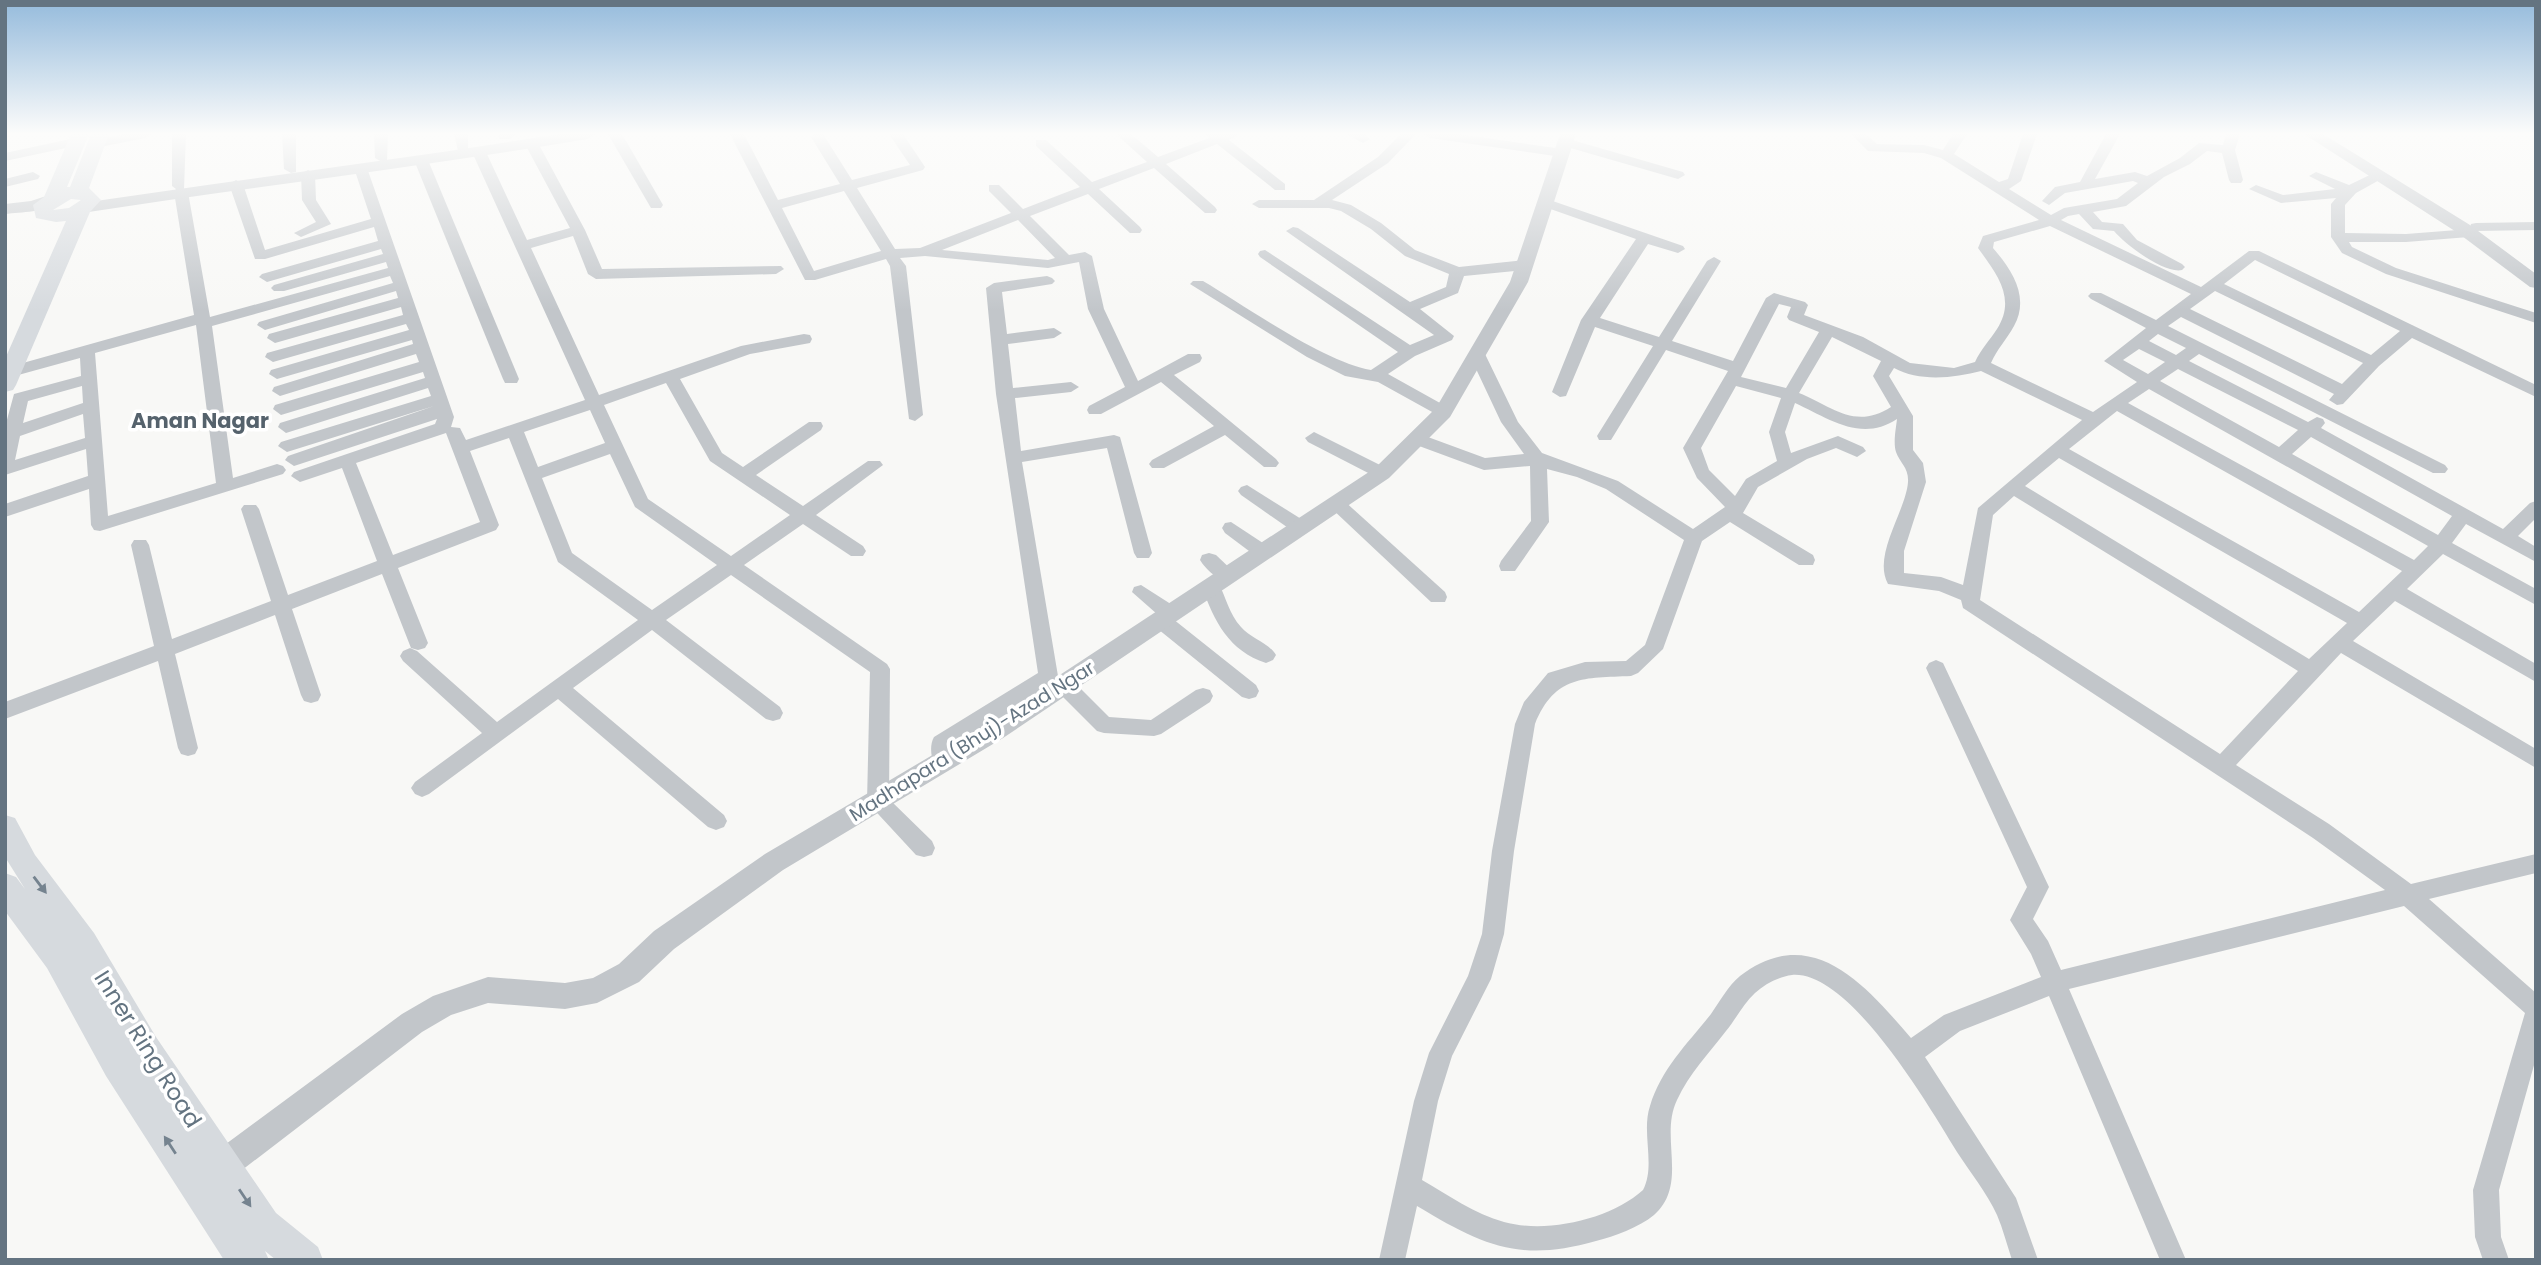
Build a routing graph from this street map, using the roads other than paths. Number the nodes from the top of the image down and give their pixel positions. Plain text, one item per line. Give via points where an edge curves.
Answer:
1 (57, 193) edge
2 (84, 193) edge
3 (141, 193) edge
4 (181, 193) edge
5 (239, 193) edge
6 (309, 193) edge
7 (370, 193) edge
8 (435, 193) edge
9 (494, 193) edge
10 (558, 193) edge
11 (649, 193) edge
12 (767, 193) edge
13 (825, 193) edge
14 (853, 193) edge
15 (999, 193) edge
16 (1080, 193) edge
17 (1094, 193) edge
18 (1191, 193) edge
19 (1333, 193) edge
20 (1547, 193) edge
21 (2008, 193) edge
22 (2057, 193) edge
23 (2133, 193) edge
24 (2266, 193) edge
25 (2332, 193) edge
26 (2347, 193) edge
27 (2409, 193) edge
28 (2417, 193) edge
29 (84, 199) junction
30 (2049, 201) dead end
31 (1544, 202) junction
32 (1259, 204) dead end
33 (1317, 204) junction
34 (656, 205) dead end
35 (774, 206) junction
36 (50, 207) junction
37 (2082, 208) junction
38 (5, 209) edge
39 (1210, 210) dead end
40 (5, 216) edge
41 (1022, 216) junction
42 (2051, 220) junction
43 (379, 221) junction
44 (2536, 226) edge
45 (578, 230) junction
46 (1135, 230) dead end
47 (2473, 230) junction
48 (1293, 231) dead end
49 (2338, 237) junction
50 (1644, 239) junction
51 (256, 244) junction
52 (523, 246) junction
53 (1678, 249) dead end
54 (922, 252) junction
55 (888, 254) junction
56 (1265, 254) dead end
57 (1066, 260) junction
58 (1714, 261) dead end
59 (1525, 265) junction
60 (2177, 267) dead end
61 (776, 269) dead end
62 (396, 271) junction
63 (2536, 271) edge
64 (1457, 272) junction
65 (1047, 281) dead end
66 (2536, 283) edge
67 (1198, 284) dead end
68 (266, 285) dead end
69 (2209, 289) junction
70 (2096, 296) dead end
71 (1408, 308) junction
72 (2181, 311) junction
73 (2536, 318) edge
74 (203, 320) junction
75 (1589, 320) junction
76 (2158, 327) junction
77 (1828, 331) junction
78 (2410, 331) junction
79 (270, 332) dead end
80 (417, 332) junction
81 (1054, 333) dead end
82 (804, 339) dead end
83 (1001, 340) junction
84 (2138, 342) junction
85 (1660, 344) junction
86 (5, 346) edge
87 (2198, 347) junction
88 (86, 350) junction
89 (1409, 352) junction
90 (1477, 354) junction
91 (1194, 358) dead end
92 (1890, 360) junction
93 (2178, 362) junction
94 (2373, 362) junction
95 (1982, 365) junction
96 (275, 366) dead end
97 (431, 373) junction
98 (1162, 374) junction
99 (1734, 374) junction
100 (1374, 375) junction
101 (671, 377) junction
102 (8, 378) edge
103 (89, 379) junction
104 (511, 379) dead end
105 (2150, 382) junction
106 (1071, 387) dead end
107 (1134, 389) junction
108 (279, 391) dead end
109 (1560, 392) dead end
110 (2344, 392) junction
111 (2536, 392) edge
112 (1004, 394) junction
113 (1790, 394) junction
114 (594, 402) junction
115 (2117, 404) junction
116 (441, 405) joint
117 (91, 406) junction
118 (1901, 408) junction
119 (281, 409) dead end
120 (1095, 410) dead end
121 (2327, 411) junction
122 (1443, 412) junction
123 (915, 415) dead end
124 (2094, 419) junction
125 (816, 426) dead end
126 (286, 427) dead end
127 (1226, 427) junction
128 (515, 430) junction
129 (2311, 430) junction
130 (13, 432) junction
131 (1605, 436) dead end
132 (1314, 438) dead end
133 (1417, 439) junction
134 (93, 441) junction
135 (614, 446) junction
136 (2058, 450) junction
137 (1857, 451) dead end
138 (2280, 455) junction
139 (1013, 458) junction
140 (1538, 459) junction
141 (294, 461) dead end
142 (1270, 463) dead end
143 (1158, 464) dead end
144 (1786, 464) junction
145 (874, 465) dead end
146 (351, 467) dead end
147 (5, 468) edge
148 (2440, 469) dead end
149 (276, 470) dead end
150 (1382, 473) junction
151 (533, 475) junction
152 (743, 475) junction
153 (96, 480) junction
154 (225, 486) junction
155 (2013, 487) junction
156 (1247, 491) dead end
157 (1336, 503) junction
158 (2536, 507) edge
159 (250, 509) dead end
160 (1733, 511) junction
161 (5, 512) edge
162 (2463, 515) junction
163 (803, 516) junction
164 (2529, 525) edge
165 (1300, 527) junction
166 (1231, 528) dead end
167 (1694, 537) junction
168 (2505, 538) junction
169 (140, 545) dead end
170 (2441, 545) junction
171 (857, 551) dead end
172 (1262, 552) junction
173 (1143, 553) dead end
174 (2536, 555) edge
175 (1209, 560) dead end
176 (1806, 560) dead end
177 (733, 565) junction
178 (386, 566) junction
179 (1507, 566) dead end
180 (2416, 570) junction
181 (1219, 581) junction
182 (2394, 591) junction
183 (1141, 592) dead end
184 (1971, 596) junction
185 (1438, 597) dead end
186 (2536, 598) edge
187 (280, 607) junction
188 (1165, 617) junction
189 (652, 620) junction
190 (2361, 622) junction
191 (2340, 643) junction
192 (167, 649) junction
193 (1265, 655) dead end
194 (1936, 668) dead end
195 (2311, 670) junction
196 (2536, 674) edge
197 (1063, 685) junction
198 (559, 688) junction
199 (1249, 691) dead end
200 (311, 695) dead end
201 (1203, 696) dead end
202 (5, 711) edge
203 (773, 713) dead end
204 (496, 734) junction
205 (188, 748) dead end
206 (2536, 760) edge
207 (943, 762) junction
208 (2222, 766) junction
209 (422, 788) dead end
210 (878, 802) junction
211 (716, 821) dead end
212 (5, 827) edge
213 (925, 848) dead end
214 (2536, 863) edge
215 (5, 886) edge
216 (2407, 894) junction
217 (2055, 982) junction
218 (2536, 1008) edge
219 (2536, 1015) edge
220 (1909, 1054) junction
221 (222, 1166) junction
222 (1407, 1186) junction
223 (251, 1260) edge
224 (305, 1260) edge
225 (1392, 1260) edge
226 (2025, 1260) edge
227 (2173, 1260) edge
228 (2496, 1260) edge

1 - 36 main road
2 - 29 main road
3 - 29 street
4 - 74 street
5 - 51 street
6 - 51 street via 324,224
7 - 43 street
8 - 104 street
9 - 52 street
10 - 45 street
11 - 34 street
12 - 35 street
13 - 35 street
14 - 55 street
15 - 41 street
16 - 41 street
17 - 46 street
18 - 39 street
19 - 33 street
20 - 31 street, Madhapara (Bhuj)-Azad Ngar
21 - 42 street
22 - 30 street
23 - 37 street via 2121,203
24 - 25 street via 2281,199
26 - 49 street via 2338,204
27 - 47 street
28 - 47 street
29 - 36 main road
29 - 102 main road
31 - 50 street
31 - 59 street, Madhapara (Bhuj)-Azad Ngar
32 - 33 street
33 - 64 street via 1346,208 1410,253
35 - 55 street via 810,277
36 - 38 street
36 - 40 street
36 - 86 main road via 51,245
37 - 42 street
37 - 60 street via 2098,226 2118,227 2132,243
41 - 54 street
41 - 57 street
42 - 69 street
42 - 95 street via 1995,235 1985,243 2010,279 2013,296 2006,327 1986,352
43 - 51 street via 260,256
43 - 62 street
44 - 47 street
45 - 52 street
45 - 61 street via 596,274
47 - 49 street via 2406,238
47 - 63 street
47 - 66 street
48 - 71 street
49 - 73 street via 2347,250 2391,271
50 - 53 street
50 - 75 street
52 - 114 street
54 - 55 street
54 - 57 street via 1048,264
55 - 123 street via 898,266
56 - 89 street
57 - 107 street via 1085,256 1096,309
58 - 85 street
59 - 64 street
59 - 90 street, Madhapara (Bhuj)-Azad Ngar
62 - 68 street
62 - 74 street
62 - 79 street
62 - 80 street
64 - 71 street via 1453,290
65 - 83 street via 994,288
67 - 100 street via 1341,368
69 - 72 street
69 - 78 street via 2255,254
69 - 94 street
70 - 76 street
71 - 89 street via 1446,336
72 - 76 street
72 - 110 street
74 - 88 street
74 - 154 street
75 - 85 street
75 - 109 street via 1570,356
76 - 84 street
76 - 87 street
77 - 92 street
77 - 99 street via 1795,317 1800,305 1774,298
77 - 113 street
78 - 94 street
78 - 111 street
80 - 96 street
80 - 97 street
80 - 108 street
81 - 83 street
82 - 101 street via 747,350
83 - 112 street
84 - 93 street
84 - 105 street via 2112,361
85 - 99 street
85 - 131 street
87 - 93 street
87 - 121 street
88 - 102 street
88 - 103 street
89 - 100 street
90 - 122 street, Madhapara (Bhuj)-Azad Ngar
90 - 140 street via 1513,428
91 - 98 street
92 - 95 street via 1914,370 1954,373
92 - 118 street via 1881,376
93 - 105 street
93 - 129 street
94 - 110 street
95 - 124 street
97 - 116 street
97 - 119 street
97 - 126 street
98 - 107 street
98 - 127 street
99 - 113 street
99 - 160 street via 1692,448 1701,472
100 - 122 street
101 - 114 street
101 - 152 street via 716,457
103 - 117 street
103 - 130 street via 20,398
105 - 115 street
105 - 138 street
106 - 112 street
107 - 120 street
110 - 121 street
112 - 139 street
113 - 118 street via 1845,421 1867,425 1887,419
113 - 144 street via 1777,432
114 - 128 street
114 - 135 street
115 - 124 street
115 - 180 street
116 - 141 street
117 - 130 street
117 - 134 street
118 - 184 street via 1906,423 1904,451 1914,463 1917,482 1895,551 1895,579 1941,584
121 - 129 street
121 - 148 street
122 - 133 street, Madhapara (Bhuj)-Azad Ngar
124 - 136 street
125 - 152 street
127 - 142 street
127 - 143 street
128 - 151 street
128 - 178 street via 458,440 490,525
129 - 138 street
129 - 162 street
130 - 147 street
132 - 150 street
133 - 140 street via 1484,464
133 - 150 street, Madhapara (Bhuj)-Azad Ngar
134 - 147 street
134 - 153 street
135 - 151 street
135 - 177 street via 641,503
136 - 155 street
136 - 190 street
137 - 144 street via 1831,443
138 - 170 street
139 - 173 street via 1114,441
139 - 207 street via 1048,676 941,743
140 - 167 street via 1586,473
140 - 179 street via 1540,522
144 - 160 street via 1752,483
145 - 163 street
146 - 178 street
149 - 154 street
150 - 157 street, Madhapara (Bhuj)-Azad Ngar
151 - 189 street via 565,557
152 - 163 street
153 - 154 street via 100,525
153 - 161 street
155 - 184 street via 1984,512
155 - 195 street
156 - 165 street
157 - 165 street, Madhapara (Bhuj)-Azad Ngar
157 - 185 street
158 - 164 street
159 - 187 street
160 - 167 street
160 - 176 street
162 - 168 street
162 - 170 street
163 - 171 street
163 - 177 street
164 - 168 street
165 - 172 street, Madhapara (Bhuj)-Azad Ngar
166 - 172 street
167 - 222 street via 1653,649 1631,668 1585,670 1555,679 1534,702 1525,724 1493,934 1479,979 1441,1053
168 - 174 street
169 - 192 street
170 - 180 street
170 - 186 street
172 - 181 street, Madhapara (Bhuj)-Azad Ngar
175 - 181 street
177 - 189 street
177 - 210 street via 880,669
178 - 187 street
178 - 204 street via 414,649
180 - 182 street
181 - 188 street, Madhapara (Bhuj)-Azad Ngar
181 - 193 street via 1232,631 1240,642
182 - 190 street
182 - 196 street
183 - 188 street
184 - 208 street via 1970,603
187 - 192 street
187 - 200 street
188 - 197 street, Madhapara (Bhuj)-Azad Ngar
188 - 199 street
189 - 198 street
189 - 203 street
190 - 191 street
191 - 195 street
191 - 206 street
192 - 202 street
192 - 205 street
194 - 217 street via 2038,887 2021,920
195 - 208 street
197 - 201 street via 1104,725 1154,727
197 - 207 street, Madhapara (Bhuj)-Azad Ngar
198 - 204 street
198 - 211 street
204 - 209 street
207 - 210 street, Madhapara (Bhuj)-Azad Ngar
208 - 216 street
210 - 213 street
210 - 221 street, Madhapara (Bhuj)-Azad Ngar via 774,862 664,940 629,973 597,990 565,996 488,989 443,1005 412,1023
212 -> 221 main road, Inner Ring Road via 24,864 83,943 144,1048
214 - 216 street
223 -> 215 main road, Inner Ring Road via 238,1249 118,1065 58,958
216 - 217 street
216 - 218 street
217 - 220 street via 1952,1023
217 - 227 street
219 - 228 street via 2486,1190 2488,1237
220 - 222 street via 1851,989 1815,966 1793,963 1773,968 1748,984 1674,1080 1658,1131 1659,1184 1638,1212 1608,1225 1540,1238 1510,1238
220 - 226 street via 2007,1206
221 -> 224 main road, Inner Ring Road via 263,1226
222 - 225 street

